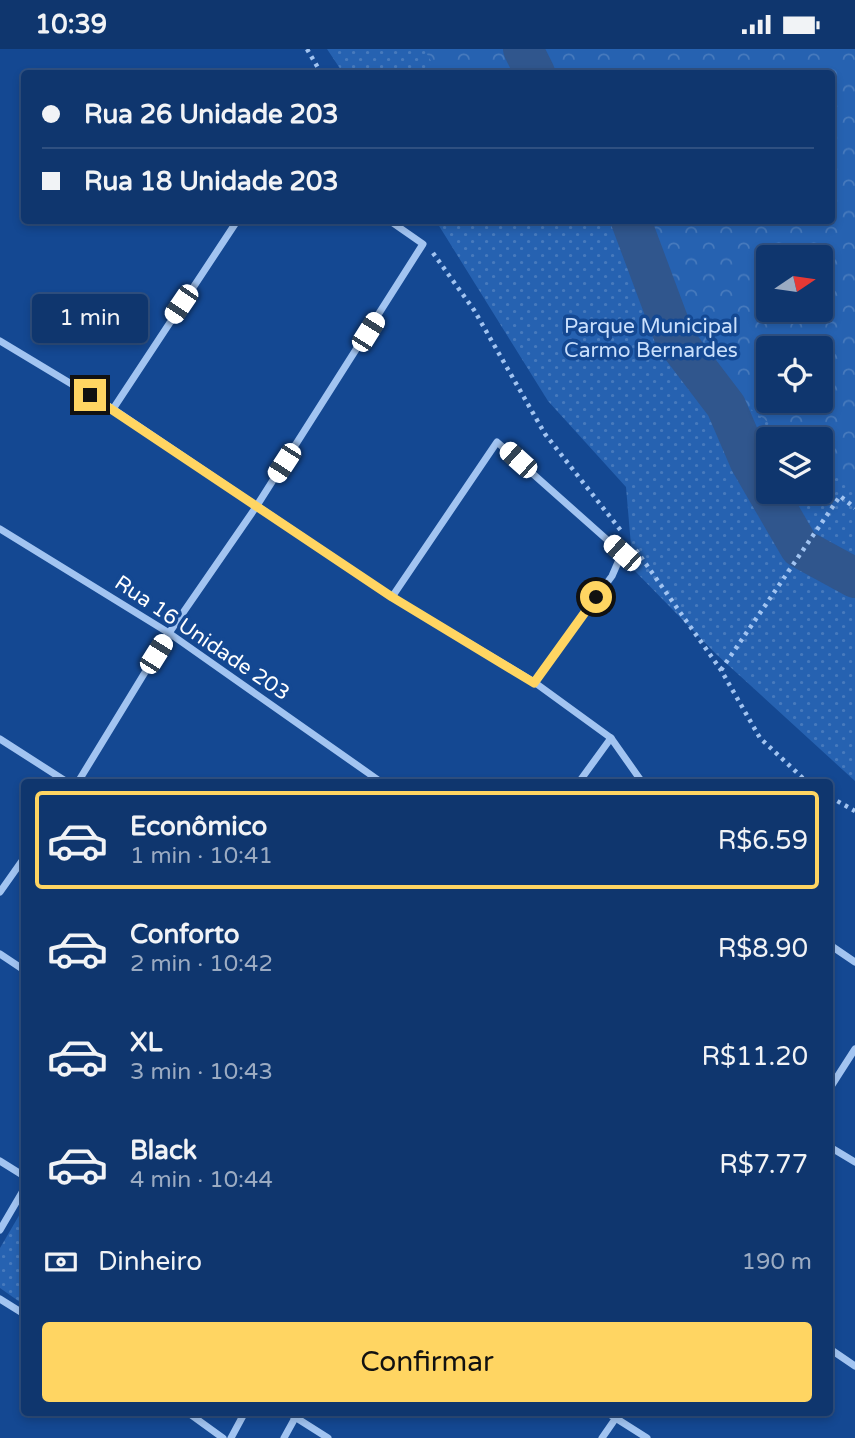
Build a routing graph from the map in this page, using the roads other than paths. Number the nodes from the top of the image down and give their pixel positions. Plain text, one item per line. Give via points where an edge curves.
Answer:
1 (235, 224) edge
2 (394, 224) edge
3 (0, 341) edge
4 (113, 409) junction
5 (256, 507) junction
6 (0, 529) edge
7 (392, 597) junction
8 (169, 633) junction
9 (534, 683) junction
10 (611, 738) junction
11 (0, 739) edge
12 (62, 779) edge
13 (80, 779) edge
14 (377, 779) edge
15 (581, 779) edge
16 (640, 779) edge
17 (21, 862) edge
18 (0, 892) edge
19 (833, 947) edge
20 (0, 954) edge
21 (855, 962) edge
22 (21, 968) edge
23 (855, 1049) edge
24 (833, 1083) edge
25 (833, 1149) edge
26 (0, 1161) edge
27 (855, 1162) edge
28 (21, 1174) edge
29 (21, 1194) edge
30 (0, 1230) edge
31 (0, 1299) edge
32 (21, 1312) edge
33 (833, 1351) edge
34 (855, 1366) edge
35 (193, 1416) edge
36 (243, 1416) edge
37 (292, 1416) edge
38 (616, 1416) edge
39 (618, 1416) edge
40 (295, 1418) junction
41 (223, 1438) edge
42 (231, 1438) edge
43 (284, 1438) edge
44 (328, 1438) edge
45 (602, 1438) edge
46 (647, 1438) edge

1 - 4 street
2 - 5 street via 423,244
3 - 4 street
4 - 5 street
5 - 7 street
5 - 8 street
6 - 8 street, Rua 16 Unidade 203
7 - 9 street
7 - 9 street via 497,442 622,553 612,576
8 - 13 street
8 - 14 street, Rua 16 Unidade 203
9 - 10 street
10 - 15 street
10 - 16 street
11 - 12 street
17 - 18 street
19 - 21 street
20 - 22 street
23 - 24 street
25 - 27 street
26 - 28 street
29 - 30 street
31 - 32 street
33 - 34 street
35 - 41 street
36 - 42 street
37 - 40 street
38 - 45 street
39 - 46 street
40 - 43 street
40 - 44 street

